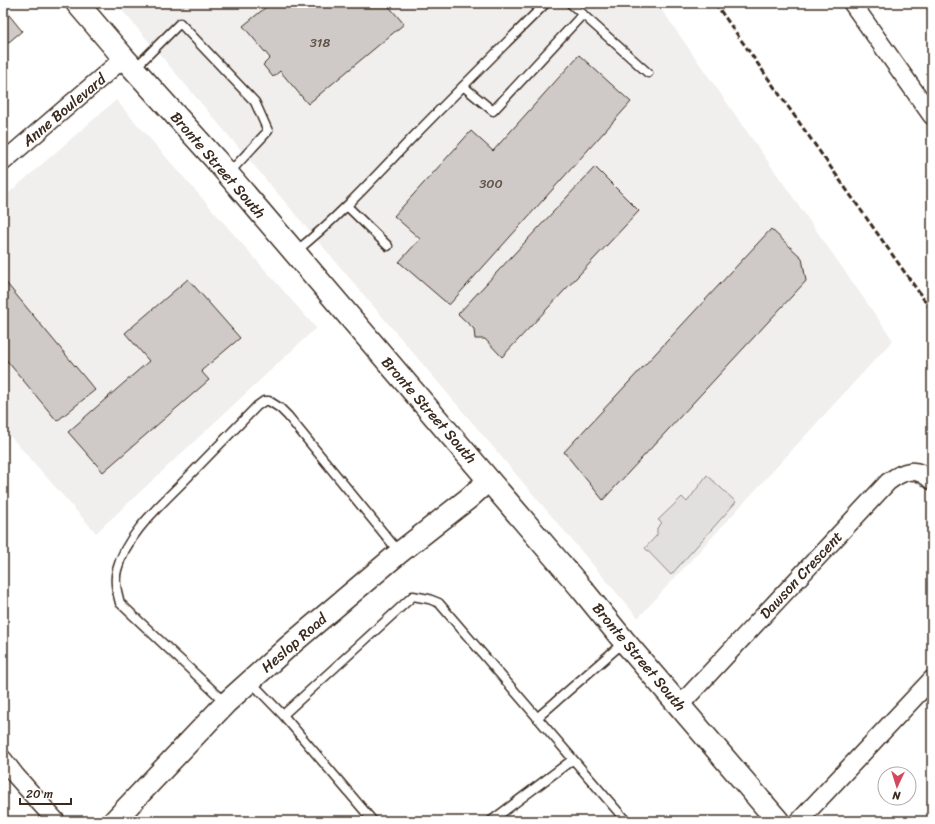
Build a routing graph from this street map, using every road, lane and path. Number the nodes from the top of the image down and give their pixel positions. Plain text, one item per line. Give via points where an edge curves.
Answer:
1 (77, 3) edge
2 (546, 3) edge
3 (570, 3) edge
4 (852, 3) edge
5 (583, 14) junction
6 (129, 64) junction
7 (648, 73) dead end
8 (463, 86) junction
9 (932, 116) edge
10 (3, 162) edge
11 (228, 174) junction
12 (347, 206) junction
13 (388, 246) dead end
14 (294, 252) junction
15 (489, 480) junction
16 (932, 480) edge
17 (399, 553) junction
18 (624, 641) junction
19 (932, 679) edge
20 (250, 682) junction
21 (226, 703) junction
22 (680, 705) junction
23 (283, 715) junction
24 (537, 718) junction
25 (3, 759) edge
26 (572, 760) junction
27 (56, 821) edge
28 (114, 821) edge
29 (373, 821) edge
30 (491, 821) edge
31 (626, 821) edge
32 (778, 821) edge
33 (799, 821) edge

1 - 6 main road, Bronte Street South
2 - 8 lane
3 - 5 lane
4 - 9 street
5 - 7 lane
5 - 8 lane via 493,111
6 - 10 street, Anne Boulevard
6 - 11 main road, Bronte Street South
6 - 11 lane via 180,23 256,102 268,131
8 - 12 lane
11 - 14 main road, Bronte Street South
12 - 13 lane
12 - 14 lane
14 - 15 main road, Bronte Street South
15 - 17 street, Heslop Road
15 - 18 main road, Bronte Street South
16 - 22 street, Dawson Crescent via 915,471 906,471 888,482
17 - 20 street, Heslop Road
17 - 21 lane via 288,416 269,400 257,406 133,536 117,570 116,587 120,603
18 - 22 main road, Bronte Street South
18 - 24 lane
19 - 33 street
20 - 21 street, Heslop Road
20 - 23 lane
21 - 28 street, Heslop Road
22 - 32 main road, Bronte Street South
23 - 24 lane via 413,596 439,602
23 - 29 lane
24 - 26 lane
25 - 27 street
26 - 30 lane
26 - 31 lane

